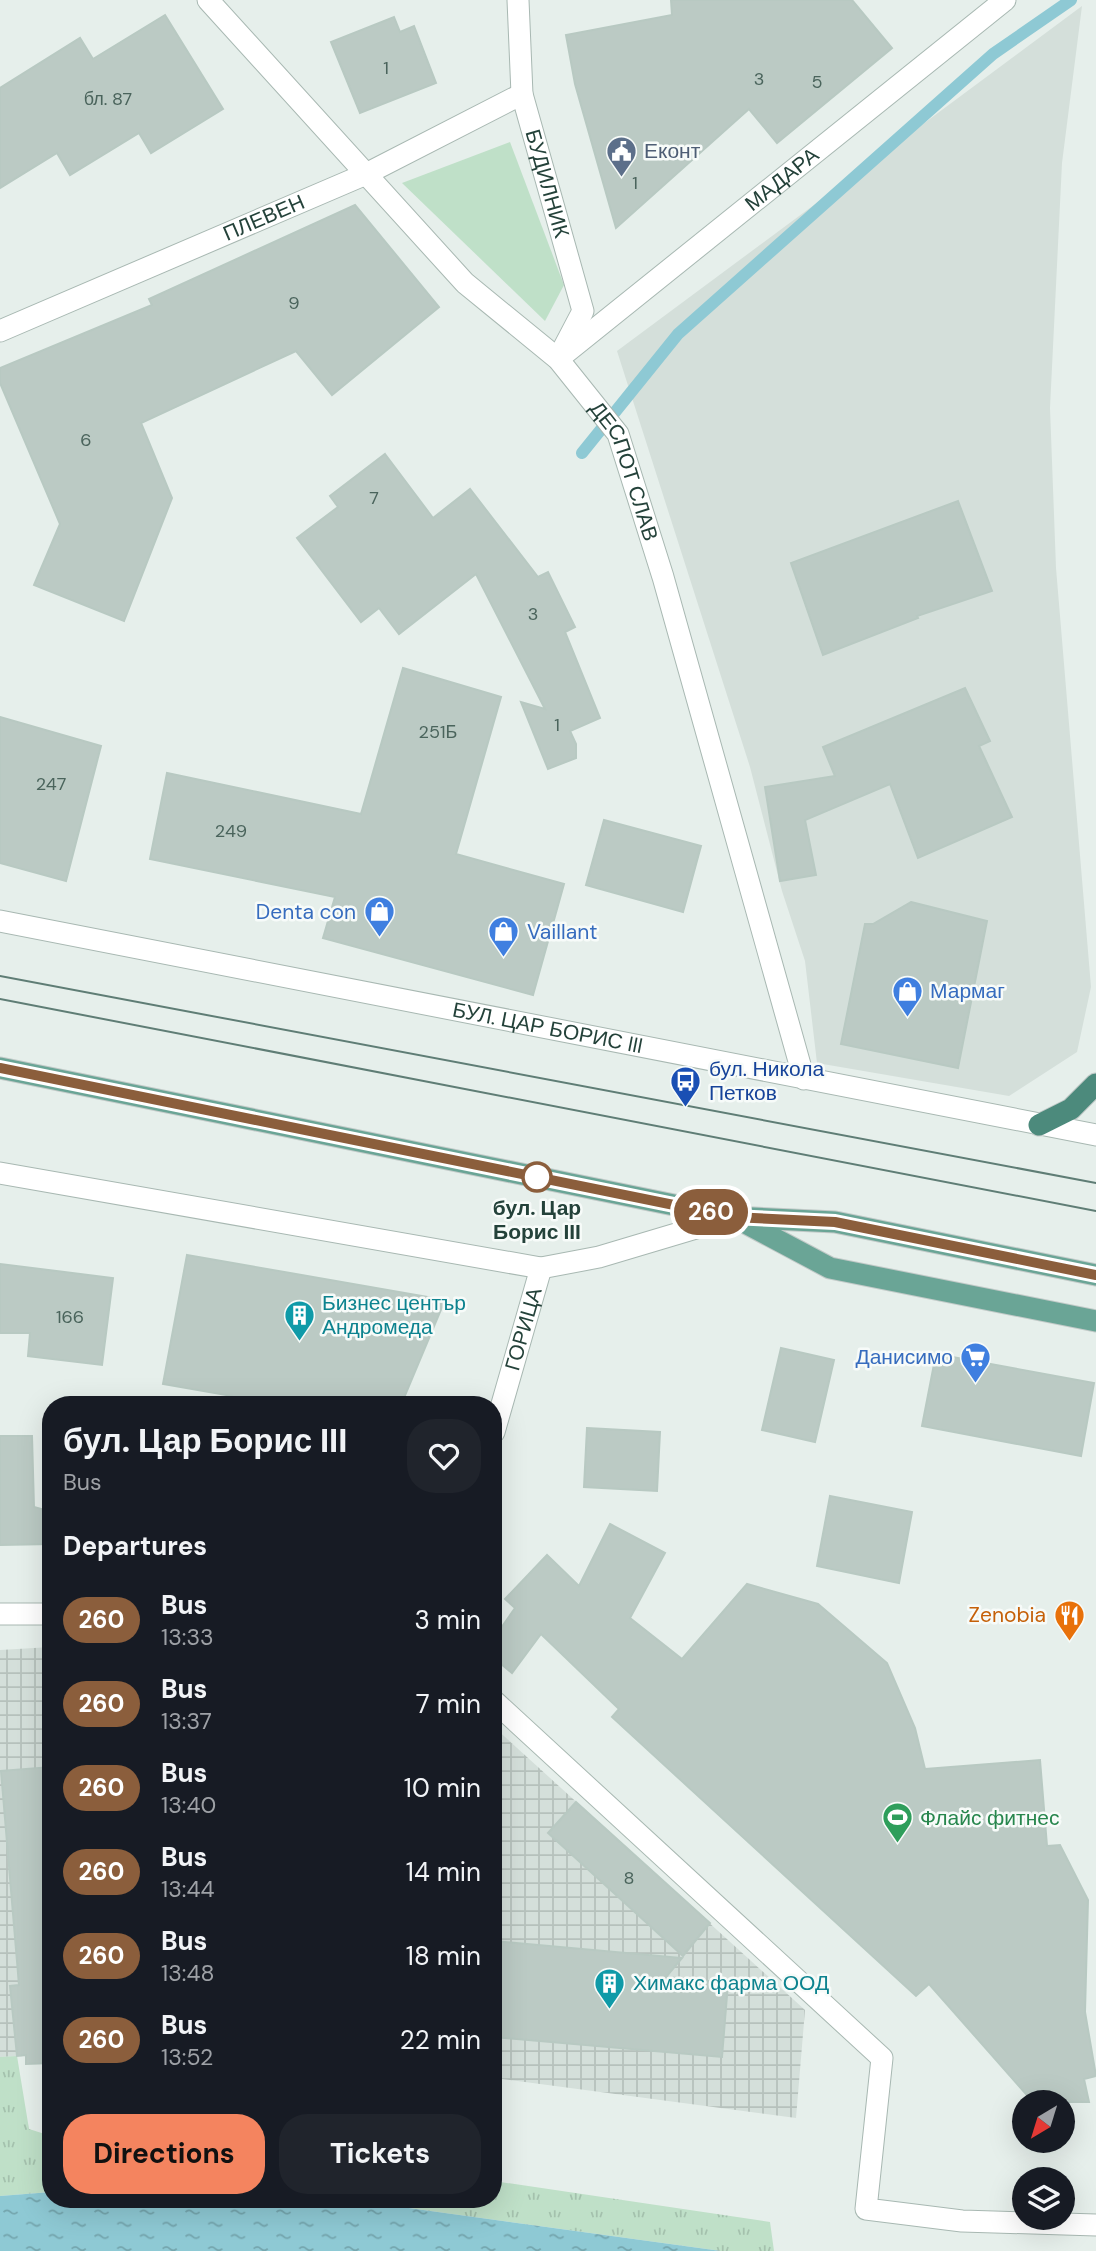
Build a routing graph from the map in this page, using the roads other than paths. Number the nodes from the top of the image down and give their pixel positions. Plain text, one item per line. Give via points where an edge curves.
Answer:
1 (208, 0) edge
2 (518, 0) edge
3 (1005, 0) edge
4 (522, 94) junction
5 (366, 174) junction
6 (0, 331) edge
7 (558, 359) junction
8 (0, 920) edge
9 (0, 1068) edge
10 (804, 1079) junction
11 (1096, 1084) edge
12 (1038, 1125) junction
13 (1096, 1135) edge
14 (0, 1173) edge
15 (733, 1217) junction
16 (541, 1268) junction
17 (1096, 1275) edge
18 (1096, 1321) edge
19 (502, 1404) edge
20 (0, 1614) edge
21 (42, 1614) edge
22 (502, 1708) edge
23 (1096, 2225) edge

1 - 5 street, ДЕСПОТ СЛАВ
2 - 4 street, БУДИЛНИК
3 - 7 street, МАДАРА
4 - 5 street, ПЛЕВЕН
4 - 7 street, БУДИЛНИК via 583,311
5 - 6 street, ПЛЕВЕН
5 - 7 street, ДЕСПОТ СЛАВ via 466,284
7 - 10 street, ДЕСПОТ СЛАВ via 618,434 663,577
8 - 10 street, БУЛ. ЦАР БОРИС III
9 - 15 main road
10 - 12 street, БУЛ. ЦАР БОРИС III
11 - 12 highway via 1072,1110
12 - 13 street, БУЛ. ЦАР БОРИС III
14 - 16 street
15 - 16 street via 599,1257
15 - 17 main road via 835,1222
15 - 18 main road via 830,1268
16 - 19 street, ГОРИЦА
20 - 21 street
22 - 23 street via 882,2059 866,2209 962,2221

